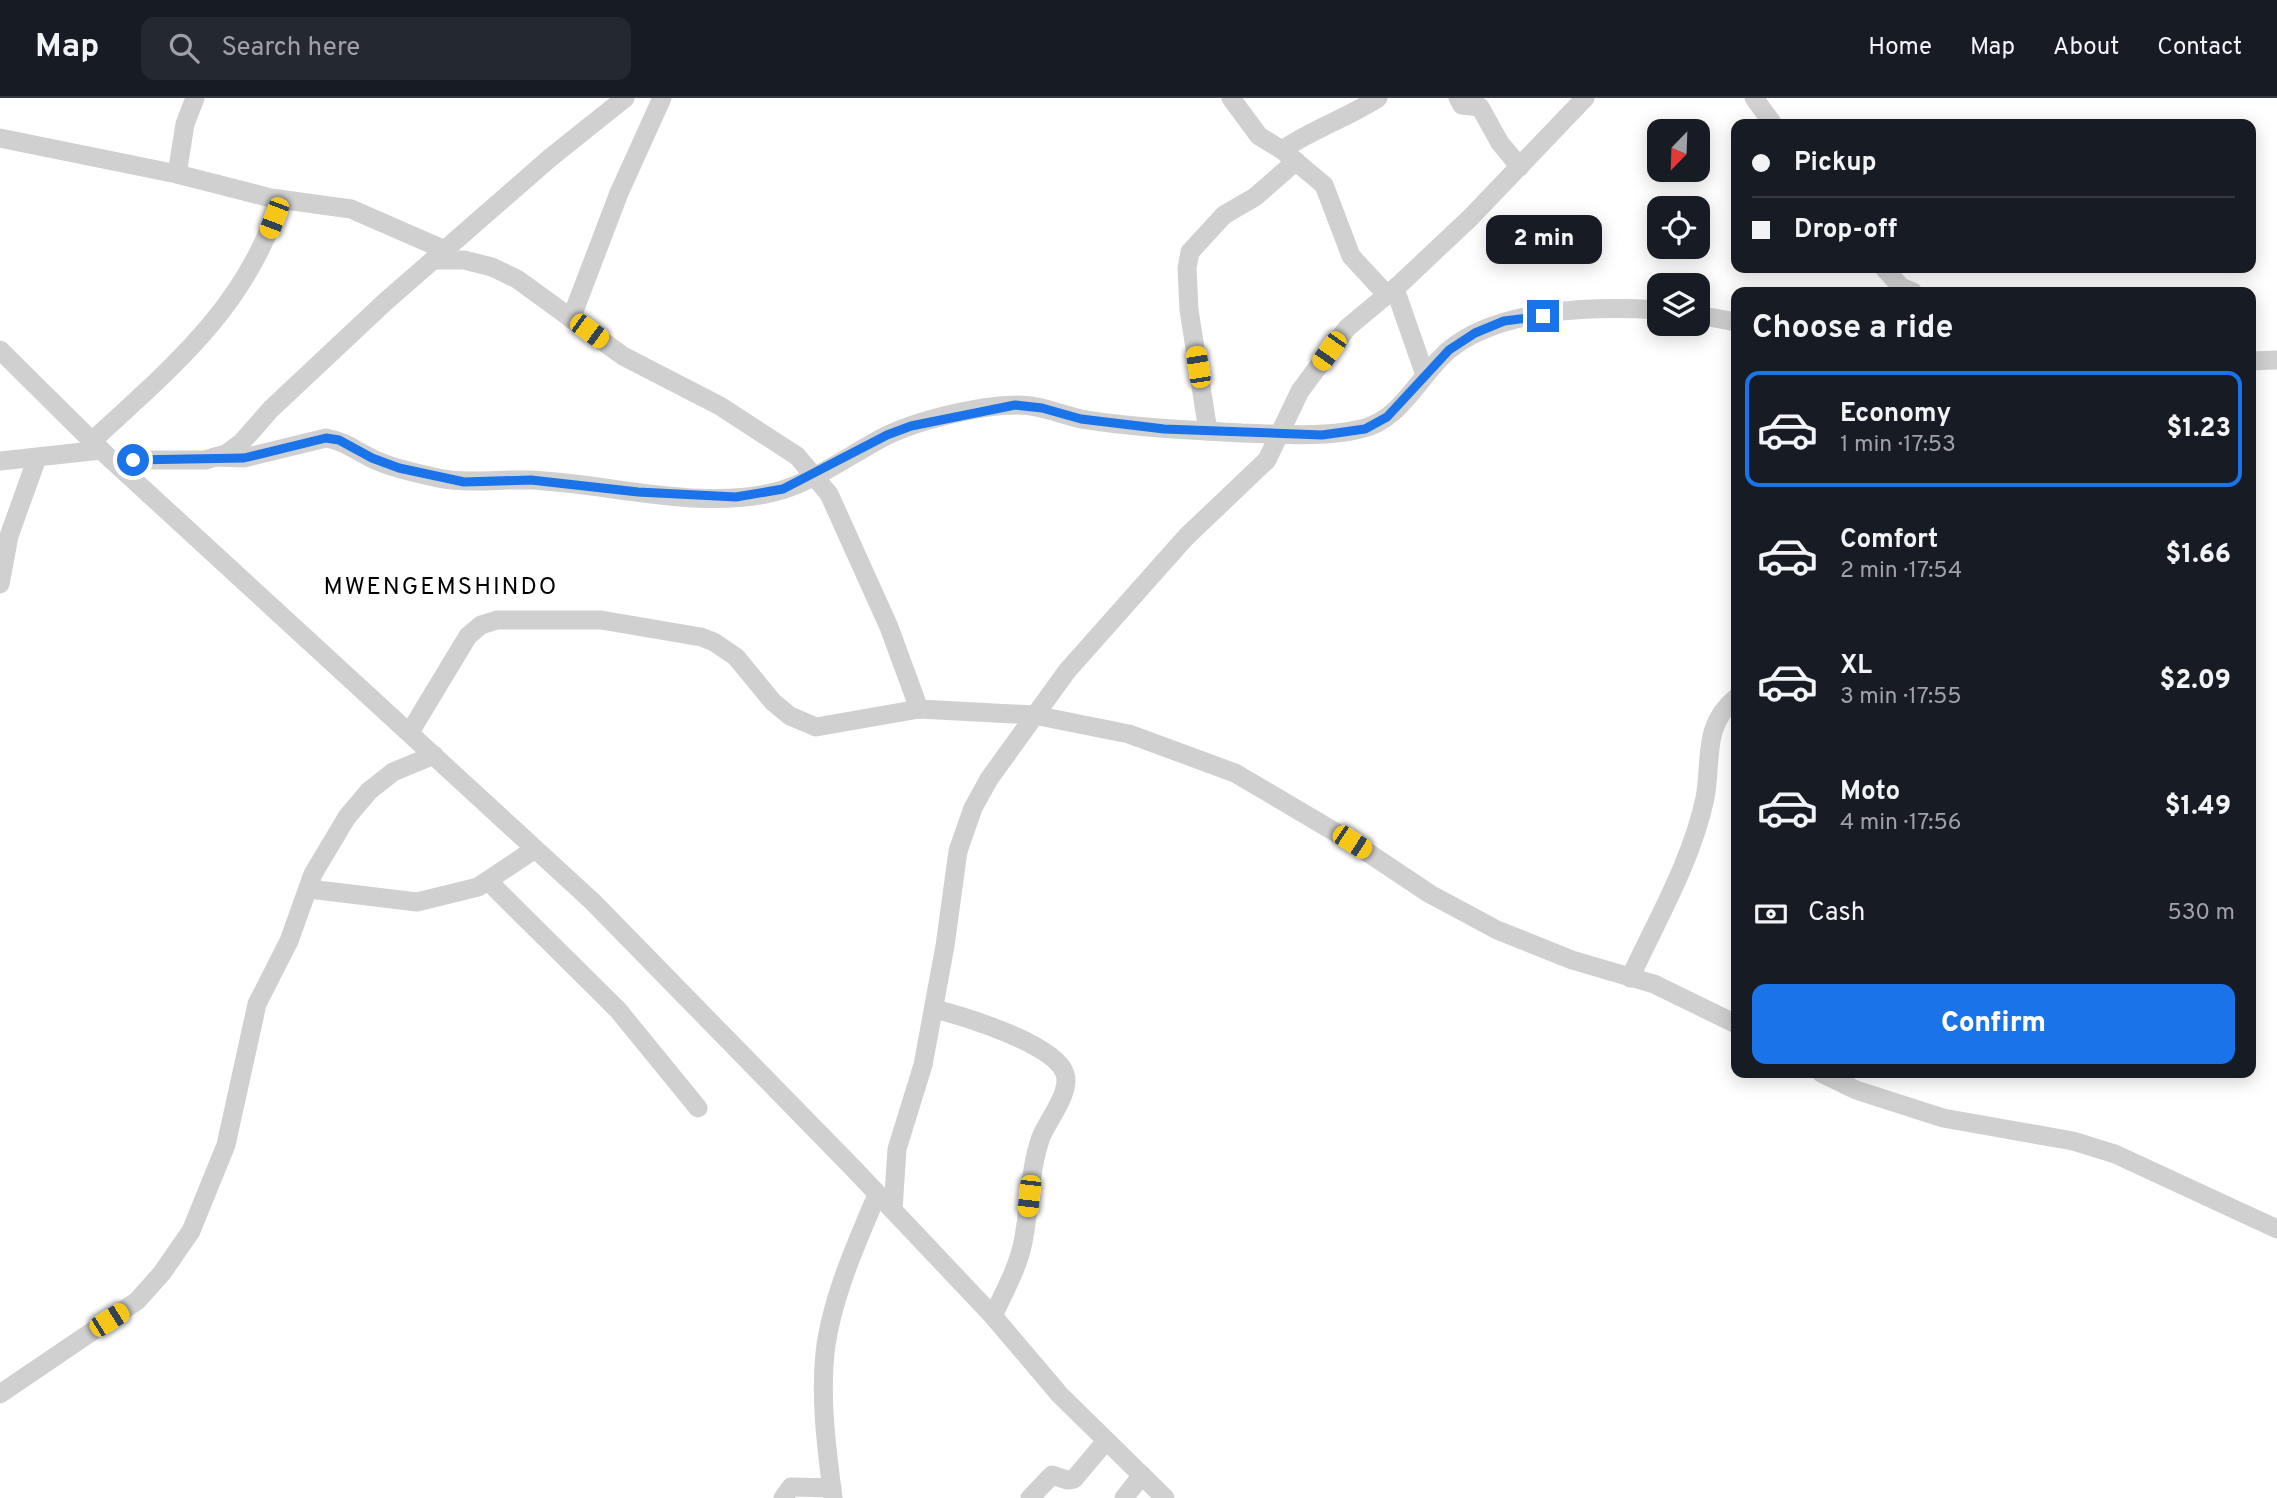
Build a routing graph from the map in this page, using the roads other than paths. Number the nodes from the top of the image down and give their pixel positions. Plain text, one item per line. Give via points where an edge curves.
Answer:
1 (195, 98) edge
2 (625, 98) edge
3 (662, 98) edge
4 (1231, 98) edge
5 (1378, 98) edge
6 (1458, 98) edge
7 (1585, 98) edge
8 (1754, 98) edge
9 (1769, 119) edge
10 (0, 138) edge
11 (1289, 155) junction
12 (1520, 167) junction
13 (177, 174) junction
14 (280, 200) junction
15 (439, 255) junction
16 (1888, 273) edge
17 (1901, 287) edge
18 (1391, 292) junction
19 (1647, 310) edge
20 (1710, 317) edge
21 (571, 318) junction
22 (1731, 321) edge
23 (0, 350) edge
24 (2277, 360) edge
25 (2256, 361) edge
26 (1425, 375) junction
27 (1208, 431) junction
28 (1282, 434) junction
29 (102, 450) junction
30 (214, 457) junction
31 (37, 458) junction
32 (0, 461) edge
33 (815, 474) junction
34 (0, 584) edge
35 (1731, 703) edge
36 (919, 709) junction
37 (1034, 715) junction
38 (410, 732) junction
39 (434, 755) junction
40 (535, 849) junction
41 (488, 881) junction
42 (309, 888) junction
43 (1630, 978) junction
44 (934, 1009) junction
45 (1731, 1021) edge
46 (1833, 1078) edge
47 (698, 1108) dead end
48 (877, 1195) junction
49 (893, 1210) junction
50 (2277, 1230) edge
51 (993, 1316) junction
52 (0, 1394) edge
53 (1106, 1441) junction
54 (1142, 1475) junction
55 (833, 1493) edge
56 (783, 1498) edge
57 (1030, 1498) edge
58 (1124, 1498) edge
59 (1165, 1498) edge

1 - 13 street via 185,124
2 - 15 street
3 - 21 street
4 - 11 street via 1259,136
5 - 11 street via 1349,117 1312,131
6 - 12 street via 1462,105 1480,107
7 - 12 street
8 - 9 street
10 - 13 street
11 - 18 street via 1330,194 1352,256
11 - 27 street via 1255,197 1224,215 1190,252 1189,310
12 - 18 street
13 - 14 street
14 - 15 street via 351,209
14 - 29 street via 256,261 222,313
15 - 21 street via 492,267
15 - 30 street via 281,400 241,443
16 - 17 street
18 - 26 street
18 - 28 street via 1363,313 1329,351 1300,391
19 - 26 street via 1581,311 1504,321 1449,350
20 - 22 street
21 - 33 street via 623,356 761,430
23 - 29 street
24 - 25 street
26 - 28 street via 1387,417 1365,429
27 - 28 street
27 - 33 street via 1107,423 1015,405 911,426
28 - 37 street via 1267,460 1156,568
29 - 30 street
29 - 31 street
29 - 38 street
30 - 33 street via 244,458 326,438 399,468 464,482 531,480 727,498 783,489
31 - 32 street
31 - 34 street via 9,536
33 - 36 street via 829,494 890,627
35 - 43 street via 1711,732 1705,796 1694,835
36 - 37 street
36 - 38 street via 816,727 790,716 736,657 701,637 601,620 497,620 468,636
37 - 43 street via 1129,734 1235,773 1471,917 1548,952
37 - 44 street via 973,808 958,851
38 - 39 street
39 - 40 street
39 - 42 street via 393,772 369,791 347,817
40 - 41 street
40 - 48 street via 709,1019
41 - 42 street via 417,902
41 - 47 street via 618,1010
42 - 52 street via 257,1004 226,1145 191,1231 137,1301
43 - 45 street via 1673,992
44 - 49 street via 923,1065 897,1149
44 - 51 street via 1008,1033 1038,1048 1065,1073 1066,1085 1035,1162 1023,1244
46 - 50 street via 1902,1107 1972,1125 2073,1141 2115,1154
48 - 49 street
48 - 55 street via 853,1251 825,1353 825,1431
49 - 51 street
51 - 53 street
53 - 54 street
53 - 57 street via 1074,1479 1052,1475
54 - 58 street
54 - 59 street
55 - 56 street via 791,1488

